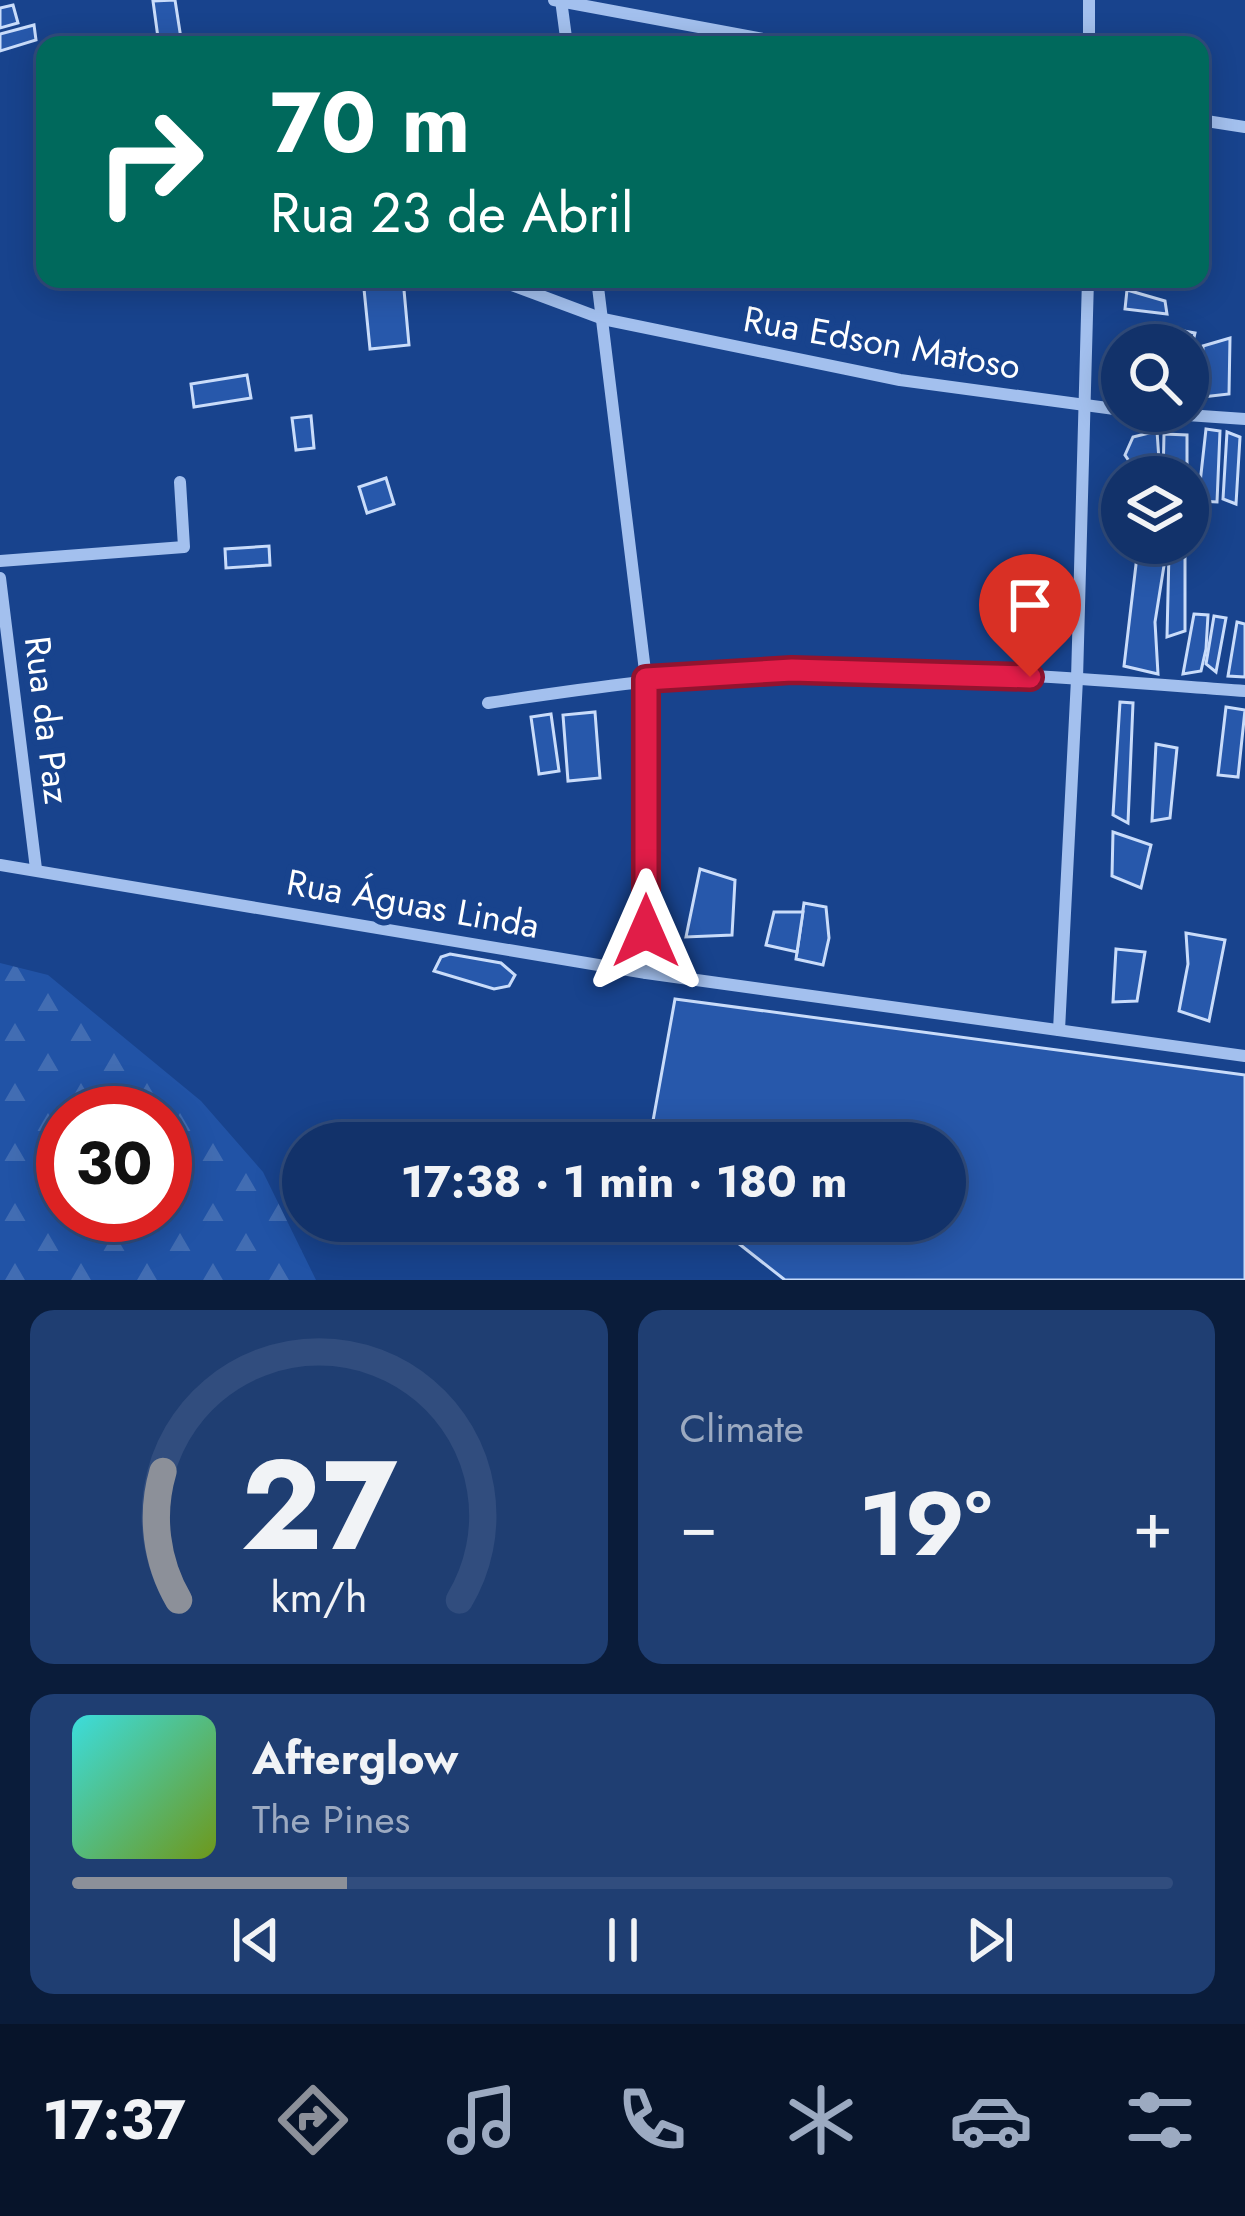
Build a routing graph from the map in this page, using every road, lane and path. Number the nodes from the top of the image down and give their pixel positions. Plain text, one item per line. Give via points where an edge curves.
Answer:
1 (559, 0) edge
2 (1089, 0) edge
3 (565, 36) edge
4 (748, 36) edge
5 (1089, 36) edge
6 (1209, 121) edge
7 (1245, 127) edge
8 (520, 288) edge
9 (598, 288) edge
10 (1088, 288) edge
11 (603, 319) junction
12 (1088, 408) junction
13 (1101, 409) edge
14 (1209, 417) edge
15 (1245, 419) edge
16 (180, 482) dead end
17 (0, 561) edge
18 (0, 578) edge
19 (646, 679) junction
20 (1077, 679) junction
21 (1245, 691) edge
22 (488, 703) dead end
23 (0, 865) edge
24 (36, 869) junction
25 (646, 973) junction
26 (1059, 1030) junction
27 (1245, 1056) edge

1 - 3 street
1 - 4 street
2 - 5 street
6 - 7 street
8 - 11 street, Rua Edson Matoso
9 - 11 street
10 - 12 street
11 - 12 street, Rua Edson Matoso via 900,380
11 - 19 street
12 - 13 street, Rua Edson Matoso
12 - 20 street
14 - 15 street, Rua Edson Matoso
16 - 17 street via 184,547
18 - 24 street, Rua da Paz
19 - 20 street via 792,670
19 - 22 street
19 - 25 street
20 - 21 street
20 - 26 street
23 - 24 street, Rua Águas Linda
24 - 25 street, Rua Águas Linda
25 - 26 street, Rua Águas Linda
26 - 27 street, Rua Águas Linda

